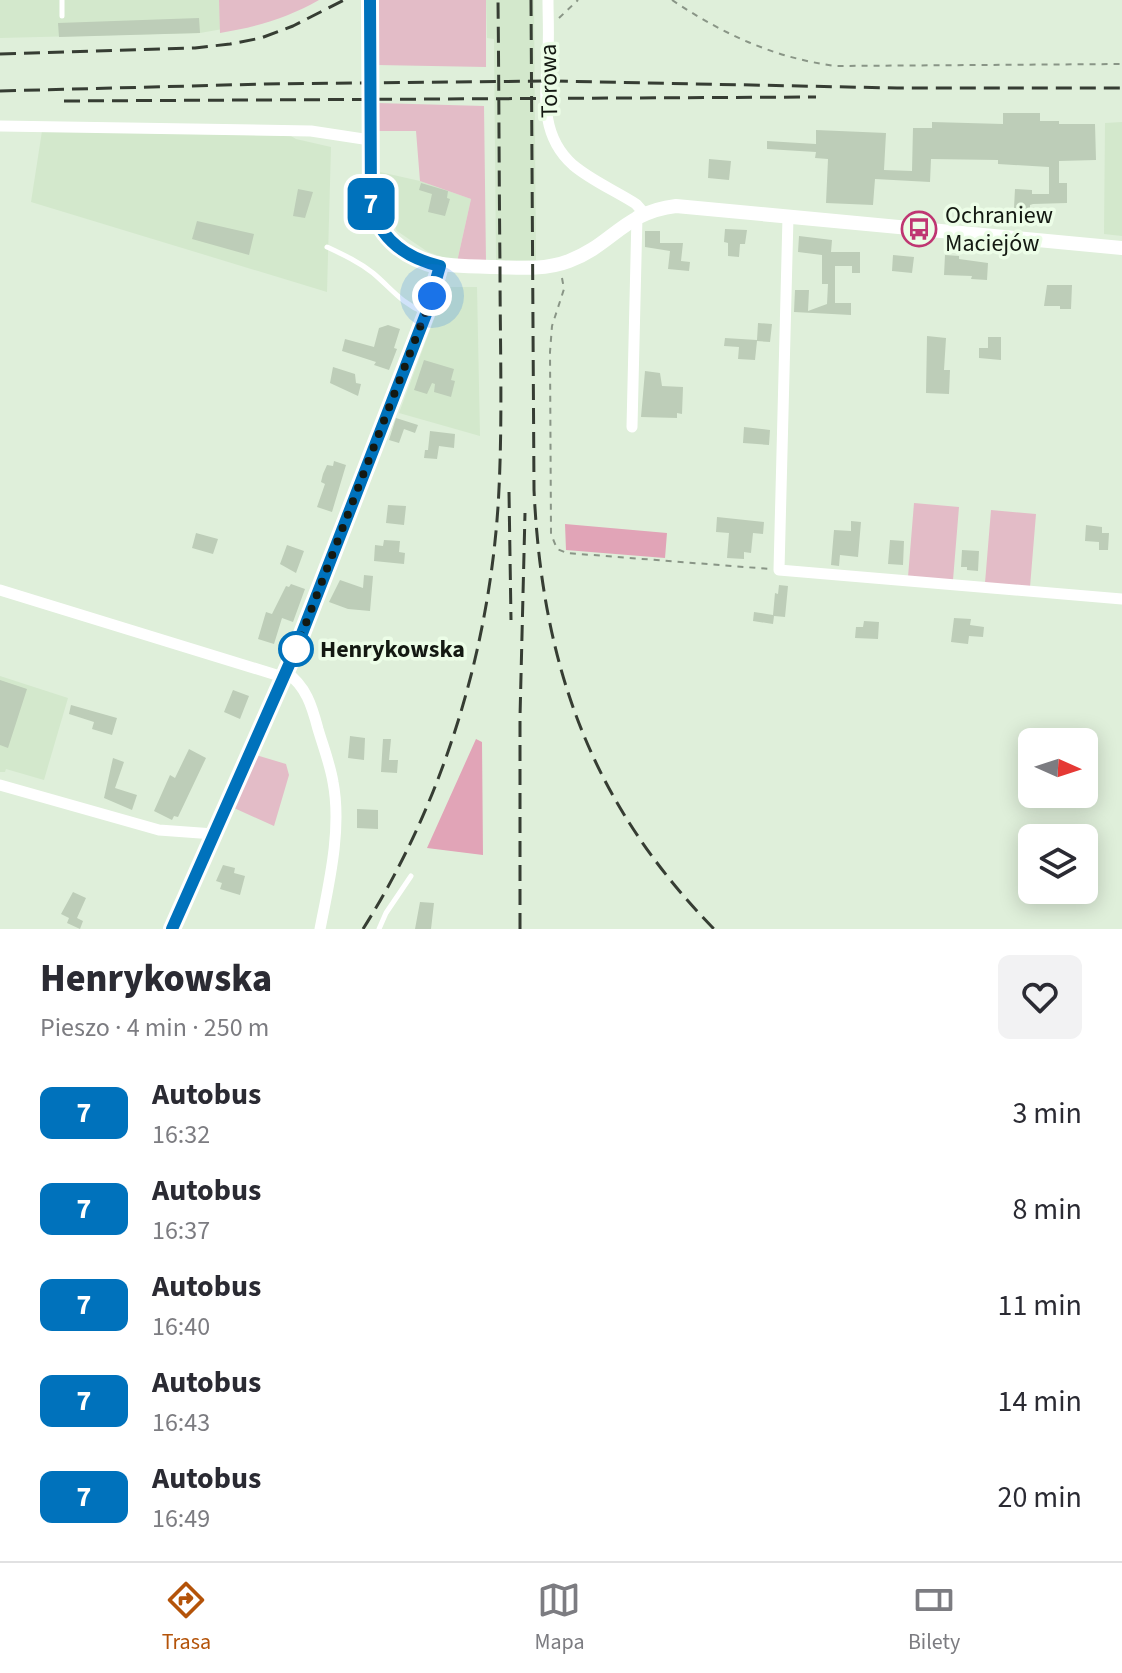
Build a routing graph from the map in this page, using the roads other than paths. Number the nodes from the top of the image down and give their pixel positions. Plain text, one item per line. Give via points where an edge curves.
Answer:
1 (62, 0) edge
2 (370, 0) edge
3 (548, 0) edge
4 (62, 16) dead end
5 (0, 126) edge
6 (370, 140) junction
7 (647, 213) junction
8 (788, 217) junction
9 (327, 247) dead end
10 (1122, 248) edge
11 (440, 266) junction
12 (426, 314) junction
13 (632, 427) dead end
14 (0, 590) edge
15 (1122, 599) edge
16 (284, 675) junction
17 (0, 785) edge
18 (214, 834) junction
19 (411, 876) dead end
20 (172, 929) edge
21 (320, 929) edge
22 (379, 929) edge

1 - 4 lane
2 - 6 street
3 - 7 street, Torowa via 545,91 551,134 573,164
5 - 6 street via 311,131
6 - 11 street via 371,205 381,230 409,255
7 - 8 street via 682,206
7 - 11 street via 588,252 556,265
7 - 13 street
8 - 10 street
8 - 15 street via 779,570
9 - 12 lane via 352,258 396,297
11 - 12 street
12 - 16 street
14 - 16 street
16 - 18 street
16 - 21 street via 296,679 312,705 333,781 334,839
17 - 18 street via 159,830
18 - 20 street
19 - 22 lane

